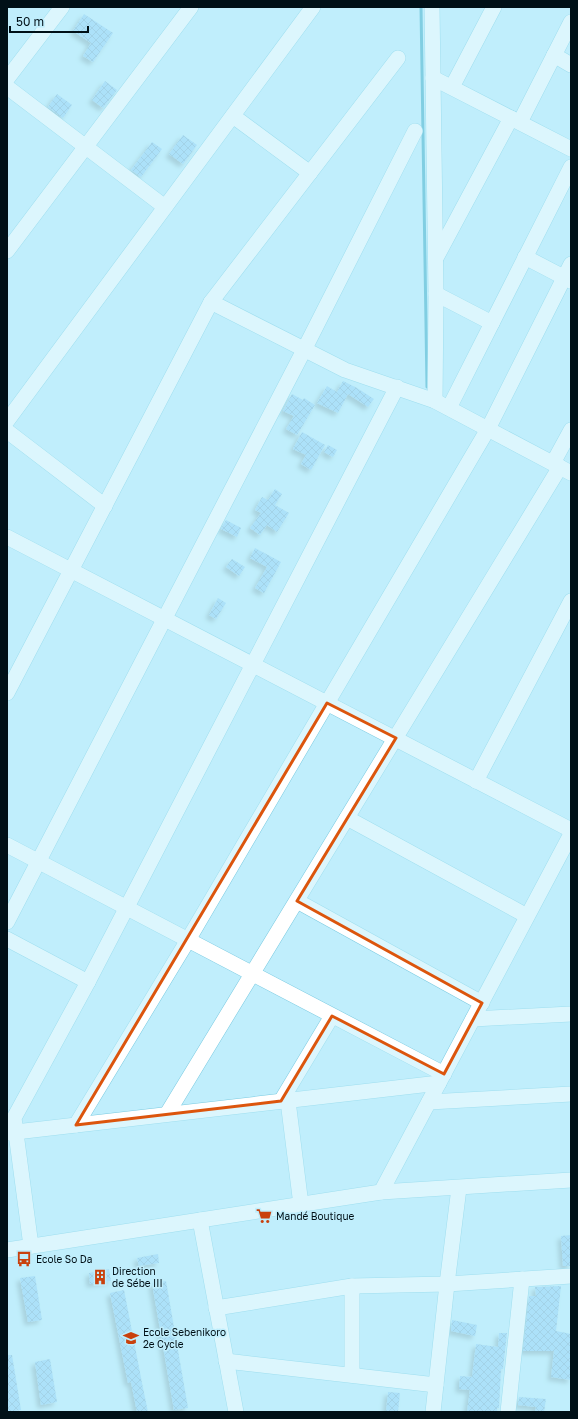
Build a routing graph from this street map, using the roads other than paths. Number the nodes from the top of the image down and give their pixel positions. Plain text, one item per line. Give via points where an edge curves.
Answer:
1 (62, 7) edge
2 (191, 7) edge
3 (313, 7) edge
4 (432, 7) edge
5 (494, 7) edge
6 (571, 22) edge
7 (554, 56) junction
8 (398, 58) dead end
9 (571, 65) edge
10 (434, 78) junction
11 (7, 79) edge
12 (7, 87) edge
13 (452, 87) junction
14 (233, 116) junction
15 (515, 120) junction
16 (415, 130) dead end
17 (86, 147) junction
18 (571, 149) edge
19 (571, 166) edge
20 (310, 173) junction
21 (165, 207) junction
22 (7, 250) edge
23 (525, 257) junction
24 (436, 259) junction
25 (571, 264) edge
26 (567, 280) edge
27 (436, 294) junction
28 (211, 302) junction
29 (492, 323) junction
30 (304, 350) junction
31 (397, 388) junction
32 (435, 401) junction
33 (449, 408) junction
34 (7, 422) edge
35 (488, 429) junction
36 (571, 430) edge
37 (7, 431) edge
38 (562, 468) edge
39 (105, 506) junction
40 (7, 537) edge
41 (71, 571) junction
42 (571, 601) edge
43 (164, 619) junction
44 (253, 665) junction
45 (7, 693) edge
46 (327, 703) junction
47 (396, 738) junction
48 (476, 781) junction
49 (347, 818) junction
50 (571, 830) edge
51 (571, 834) edge
52 (7, 845) edge
53 (38, 862) junction
54 (297, 901) junction
55 (127, 908) junction
56 (527, 916) junction
57 (7, 922) edge
58 (7, 939) edge
59 (188, 940) junction
60 (252, 974) junction
61 (88, 982) junction
62 (482, 1002) junction
63 (571, 1014) edge
64 (332, 1016) junction
65 (473, 1019) junction
66 (441, 1078) junction
67 (571, 1094) edge
68 (284, 1101) junction
69 (429, 1102) junction
70 (167, 1114) junction
71 (76, 1125) junction
72 (11, 1132) edge
73 (571, 1180) edge
74 (459, 1188) junction
75 (381, 1192) junction
76 (301, 1204) junction
77 (200, 1220) junction
78 (31, 1246) junction
79 (7, 1250) edge
80 (571, 1276) edge
81 (522, 1279) junction
82 (447, 1284) junction
83 (352, 1286) junction
84 (216, 1308) junction
85 (226, 1361) junction
86 (352, 1375) junction
87 (436, 1385) junction
88 (236, 1412) edge
89 (432, 1412) edge
90 (508, 1412) edge

1 - 11 street
2 - 17 street
3 - 14 street
4 - 10 street
5 - 13 street
6 - 7 street
7 - 9 street
7 - 15 street
8 - 20 street
10 - 13 street
10 - 24 street
12 - 17 street
13 - 15 street
14 - 20 street
14 - 21 street
15 - 18 street
15 - 24 street
16 - 30 street
17 - 21 street
17 - 22 street
19 - 23 street
20 - 28 street
21 - 34 street
23 - 26 street
23 - 29 street
24 - 27 street
25 - 26 street
26 - 35 street
27 - 29 street
27 - 32 street
28 - 30 street
28 - 39 street
29 - 33 street
30 - 31 street via 345,370
30 - 43 street
31 - 32 street
31 - 44 street
32 - 33 street
33 - 35 street
35 - 38 street
35 - 46 street
36 - 38 street
37 - 39 street
38 - 47 street
39 - 41 street
40 - 41 street
41 - 43 street
41 - 45 street
42 - 48 street
43 - 44 street
43 - 53 street
44 - 46 street
44 - 55 street
46 - 47 street
46 - 59 street
47 - 48 street
47 - 49 street
48 - 50 street
49 - 54 street
49 - 56 street
51 - 56 street
52 - 53 street
53 - 55 street
53 - 57 street
54 - 60 street
54 - 62 street
55 - 59 street
55 - 61 street
56 - 62 street
58 - 61 street
59 - 60 street
59 - 71 street
60 - 64 street
60 - 70 street
61 - 72 street via 14,1118
62 - 65 street
63 - 65 street
64 - 66 street
64 - 68 street
65 - 66 street
66 - 68 street
66 - 69 street
67 - 69 street
68 - 70 street
68 - 76 street
69 - 75 street
70 - 71 street
71 - 72 street
72 - 78 street
73 - 74 street
74 - 75 street
74 - 82 street
75 - 76 street
76 - 77 street
77 - 78 street
77 - 84 street
78 - 79 street
80 - 81 street
81 - 82 street
81 - 90 street
82 - 83 street
82 - 87 street
83 - 84 street
83 - 86 street
84 - 85 street
85 - 86 street
85 - 88 street
86 - 87 street
87 - 89 street

